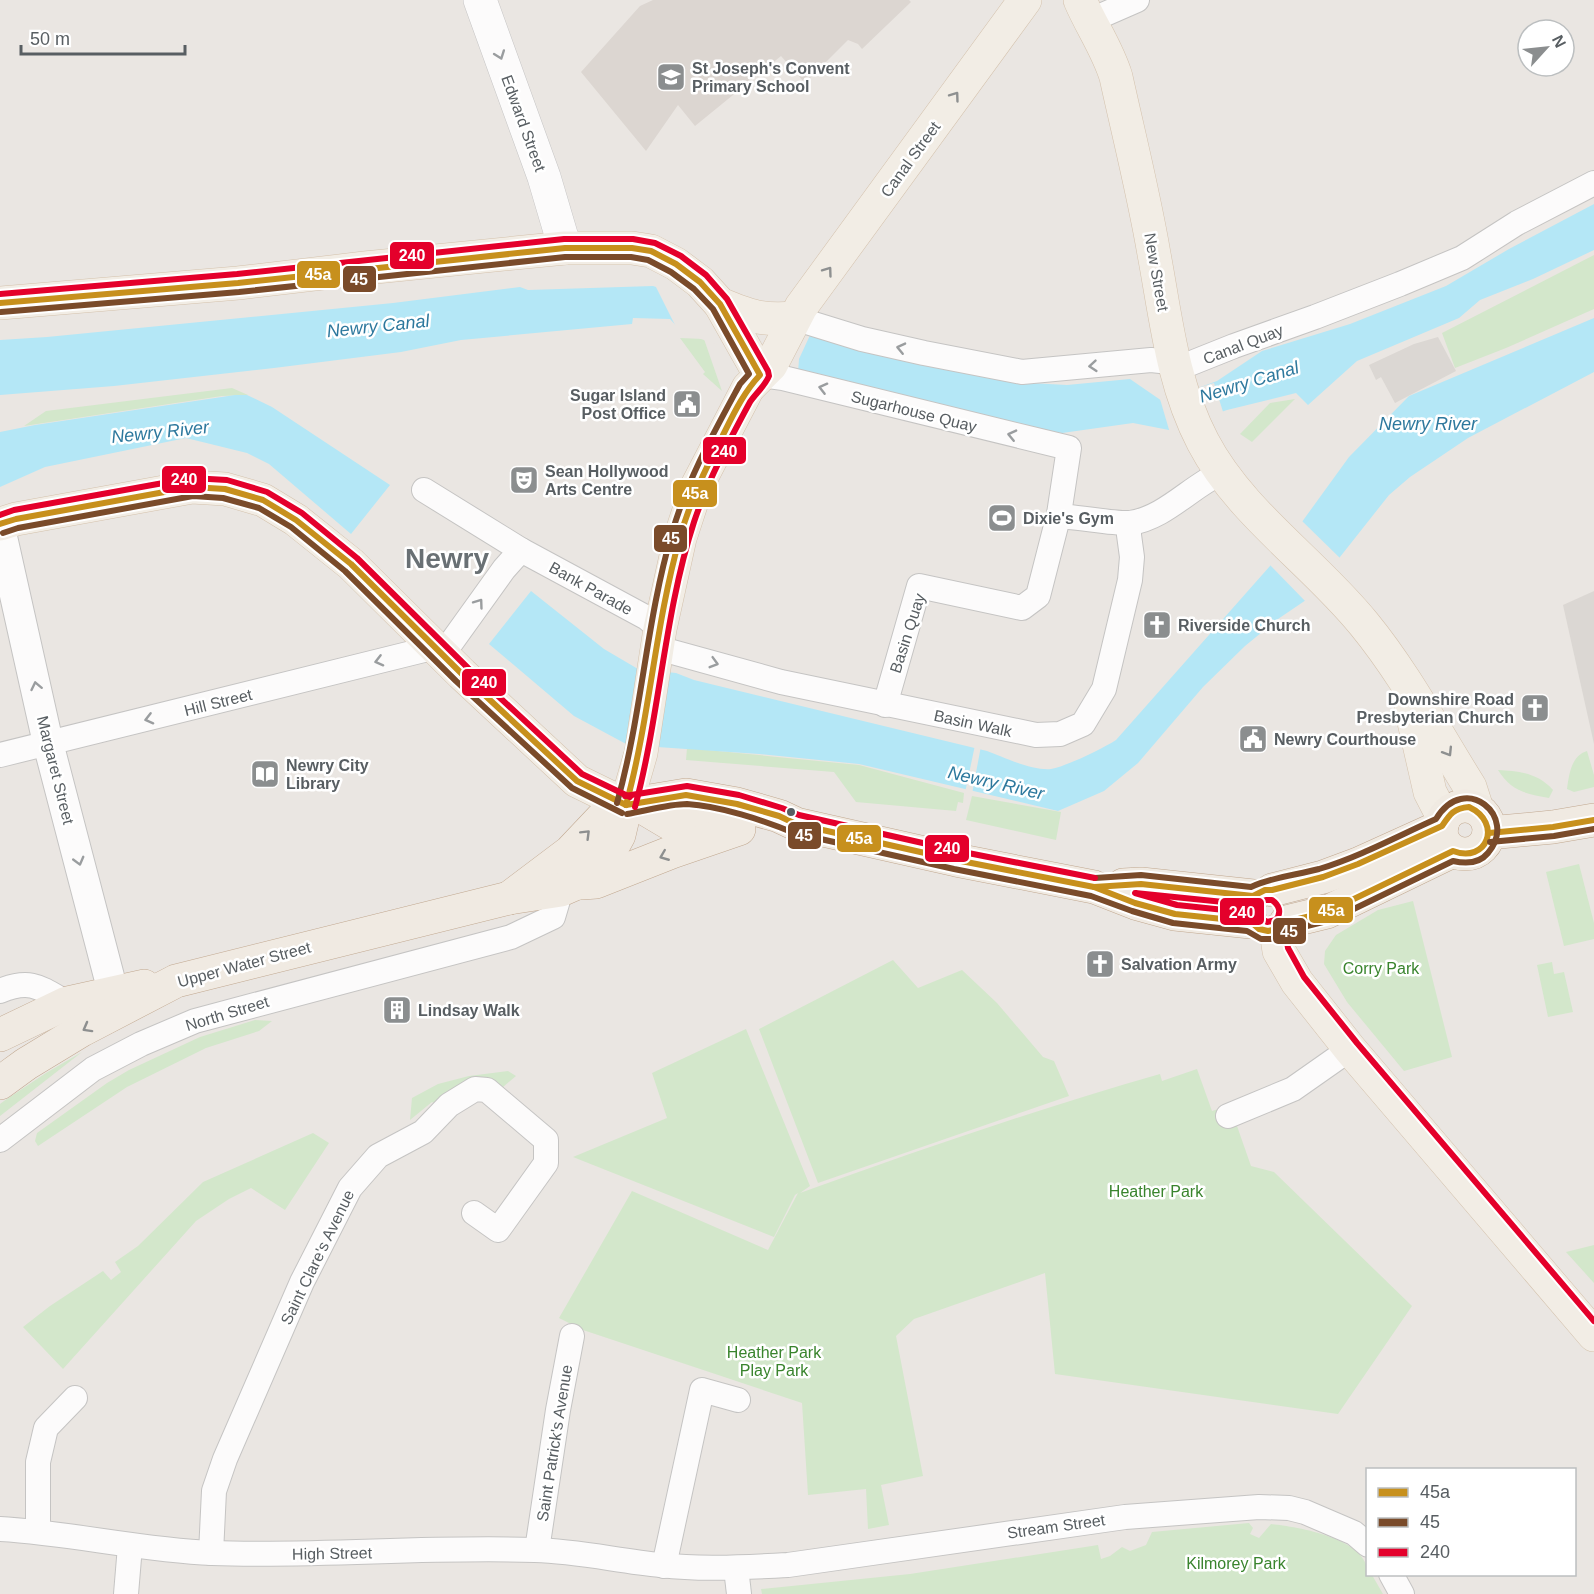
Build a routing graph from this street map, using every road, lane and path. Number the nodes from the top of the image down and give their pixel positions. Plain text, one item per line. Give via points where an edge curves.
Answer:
1 (480, 0) edge
2 (1025, 0) edge
3 (1137, 0) edge
4 (1084, 11) edge
5 (1594, 183) edge
6 (565, 248) junction
7 (710, 293) junction
8 (0, 303) edge
9 (787, 321) junction
10 (759, 365) junction
11 (1177, 378) junction
12 (1069, 448) joint
13 (1221, 473) junction
14 (424, 490) dead end
15 (1059, 514) junction
16 (1130, 523) junction
17 (0, 526) edge
18 (521, 550) junction
19 (444, 646) junction
20 (658, 647) junction
21 (1406, 684) junction
22 (885, 705) junction
23 (48, 743) junction
24 (0, 755) edge
25 (632, 804) junction
26 (1594, 820) edge
27 (1483, 821) junction
28 (796, 824) junction
29 (739, 829) junction
30 (1446, 832) junction
31 (562, 880) junction
32 (1268, 912) junction
33 (0, 992) edge
34 (116, 1001) junction
35 (67, 1003) junction
36 (0, 1035) edge
37 (1350, 1049) junction
38 (0, 1083) edge
39 (1228, 1116) dead end
40 (0, 1140) edge
41 (474, 1213) dead end
42 (1594, 1335) edge
43 (572, 1336) dead end
44 (75, 1398) dead end
45 (738, 1400) dead end
46 (0, 1529) edge
47 (38, 1531) junction
48 (1366, 1543) edge
49 (130, 1546) junction
50 (537, 1550) junction
51 (211, 1553) junction
52 (664, 1566) junction
53 (736, 1568) junction
54 (1391, 1576) edge
55 (126, 1594) edge
56 (739, 1594) edge
57 (1402, 1594) edge

1 -> 6 main road, Edward Street via 544,177
9 -> 2 main road, Canal Street
3 - 4 street
4 - 11 main road, New Street via 1116,77 1148,218
5 - 11 street, Canal Quay via 1451,262 1189,364
6 - 7 main road via 651,251 676,264
6 - 8 main road via 238,283
7 - 9 main road via 752,318
7 - 10 main road
9 - 10 main road, Canal Street
11 -> 9 street, Canal Quay via 1151,360 1022,372 924,354
12 -> 10 street, Sugarhouse Quay via 783,378
10 - 20 main road, Canal Street via 697,486 680,537
11 - 13 main road, New Street via 1195,426
12 - 15 street, Basin Quay
13 - 16 street via 1158,513
13 - 21 main road, New Street via 1363,623
14 - 18 street, Bank Parade
15 - 16 street
15 - 22 street, Basin Quay via 1038,596 1022,608 919,586
16 - 22 street, Basin Walk via 1130,580 1104,689 1083,724 1060,734 1036,735
17 - 19 main road via 16,519 192,487 225,489 263,500 296,520
23 -> 17 street, Margaret Street
19 -> 18 street
18 - 20 street, Bank Parade via 647,618
19 -> 23 street, Hill Street
19 - 25 main road via 462,674 577,781
20 -> 22 street, Basin Walk via 781,682
20 - 25 main road, Canal Street
21 -> 27 main road via 1470,787
21 - 30 main road via 1430,792
23 - 24 street, Hill Street
23 -> 34 street, Margaret Street
25 - 28 highway, Upper Water Street via 686,795 737,804
25 - 29 highway via 669,823
25 - 31 highway, Upper Water Street via 605,815 570,852
26 - 27 highway via 1553,827
27 - 30 highway via 1462,807 1454,809
27 - 30 highway via 1486,843 1475,852 1460,854
28 - 29 highway
28 - 32 highway via 1094,887 1176,915
29 -> 31 highway via 596,882
30 - 32 highway via 1323,877
31 - 34 highway, Upper Water Street via 509,898 176,981
31 - 40 street, North Street via 553,917 511,937 195,1021 93,1069
32 - 37 main road via 1280,951 1297,982
33 - 35 street via 35,984
34 - 35 highway
34 -> 38 highway, Upper Water Street
35 - 36 highway
37 - 39 street via 1293,1089
37 - 42 main road
41 - 51 street, Saint Clare's Avenue via 498,1230 546,1163 546,1140 487,1090 474,1089 449,1105 423,1132 378,1156 350,1188 303,1282 225,1459 214,1491
43 - 50 street, Saint Patrick's Avenue
44 - 47 street via 46,1428 38,1462
45 - 52 street via 702,1390
46 - 47 street, High Street
47 - 49 street, High Street
48 - 53 street, Stream Street via 1354,1533 1305,1512 1259,1507 1125,1517
49 - 51 street, High Street
49 - 55 street
50 - 51 street, High Street
50 - 52 street, High Street
52 - 53 street, High Street
53 - 56 street
54 - 57 street

